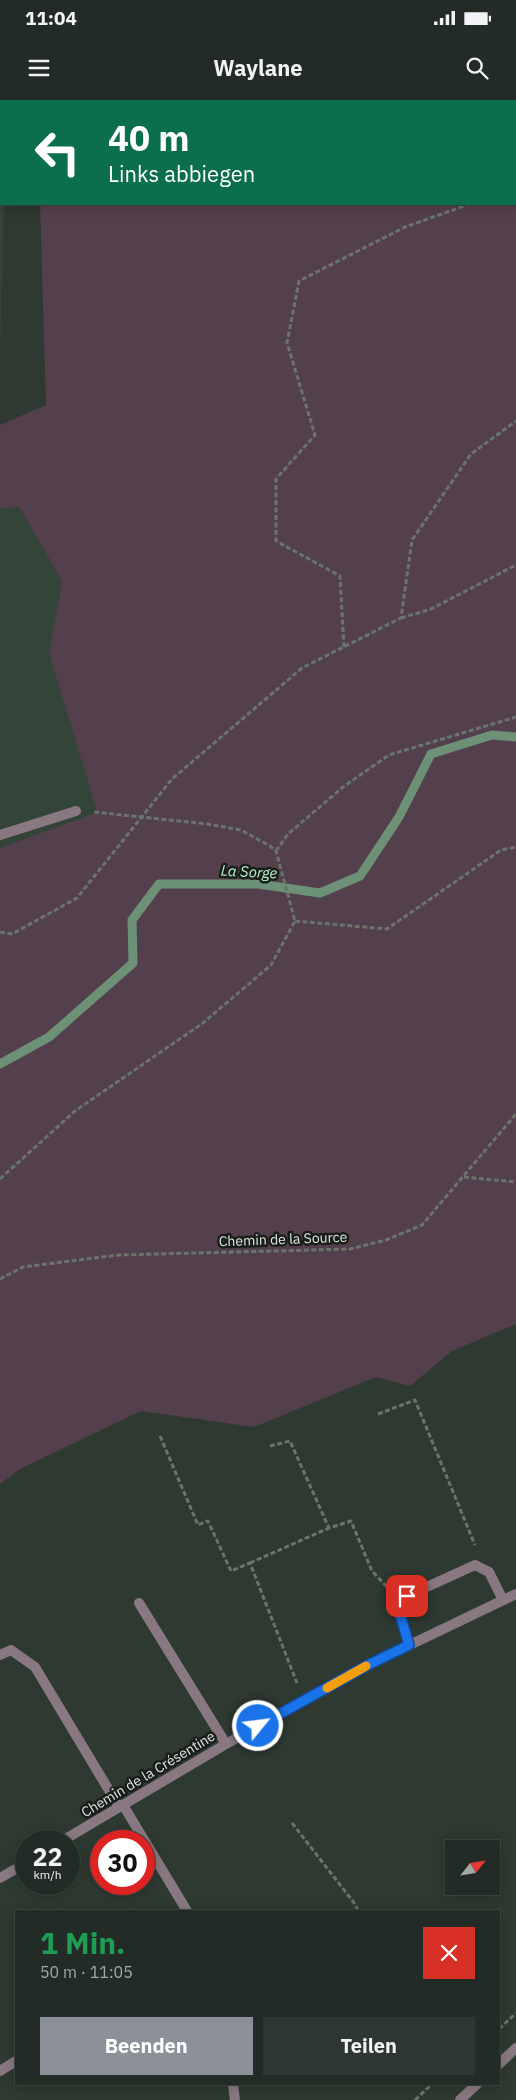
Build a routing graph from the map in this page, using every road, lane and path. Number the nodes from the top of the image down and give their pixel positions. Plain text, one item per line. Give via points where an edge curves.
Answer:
1 (467, 205) edge
2 (516, 421) edge
3 (516, 565) edge
4 (401, 618) junction
5 (344, 647) junction
6 (516, 717) edge
7 (76, 810) joint
8 (143, 817) junction
9 (0, 835) edge
10 (516, 847) edge
11 (276, 851) junction
12 (296, 921) junction
13 (0, 932) edge
14 (516, 1114) edge
15 (463, 1177) junction
16 (0, 1178) edge
17 (516, 1182) edge
18 (0, 1279) edge
19 (378, 1414) dead end
20 (160, 1436) dead end
21 (270, 1446) dead end
22 (329, 1528) junction
23 (250, 1563) junction
24 (481, 1566) junction
25 (516, 1594) edge
26 (503, 1600) junction
27 (139, 1603) dead end
28 (404, 1605) junction
29 (409, 1645) junction
30 (0, 1655) edge
31 (298, 1684) dead end
32 (226, 1744) junction
33 (121, 1806) junction
34 (292, 1823) dead end
35 (80, 1830) edge
36 (15, 1869) edge
37 (0, 1878) edge
38 (186, 1910) edge
39 (358, 1910) edge
40 (516, 2013) edge
41 (500, 2028) edge
42 (516, 2048) edge
43 (15, 2062) edge
44 (500, 2063) edge
45 (0, 2071) edge
46 (233, 2085) edge
47 (431, 2085) edge
48 (476, 2085) edge
49 (236, 2100) edge
50 (415, 2100) edge
51 (460, 2100) edge

1 - 5 path via 405,227 299,280 287,343 315,435 276,479 276,541 340,576
2 - 4 path via 471,454 412,540
3 - 4 path via 431,609
4 - 5 path
5 - 8 path via 302,668 172,779
6 - 11 path via 390,755 343,787 288,834
7 - 8 path
7 - 9 street
8 - 11 path via 241,830
8 - 13 path via 78,898 12,934
10 - 12 path via 501,850 387,929
11 - 12 path
12 - 16 path via 271,965 203,1023 75,1111
14 - 15 path, Chemin de la Source
15 - 17 path
15 - 18 path, Chemin de la Source via 422,1225 386,1240 350,1249 118,1255 23,1267
19 - 24 path via 415,1400
20 - 23 path via 198,1525 208,1521 231,1571
21 - 22 path via 290,1441
22 - 23 path
22 - 28 path via 351,1521 372,1571
23 - 31 path
24 - 26 street via 488,1572
24 - 28 street via 475,1565 407,1596
25 - 26 street, Chemin de la Crésentine
26 - 29 street, Chemin de la Crésentine
27 - 32 street
28 - 29 street via 400,1614
29 - 32 street, Chemin de la Crésentine
30 - 33 street via 11,1650 35,1667
32 - 33 street, Chemin de la Crésentine
33 - 35 street, Chemin de la Crésentine
33 - 38 street
34 - 39 path
36 - 37 street
40 - 41 path
42 - 44 street
43 - 45 street
46 - 49 street
47 - 50 path
48 - 51 street

